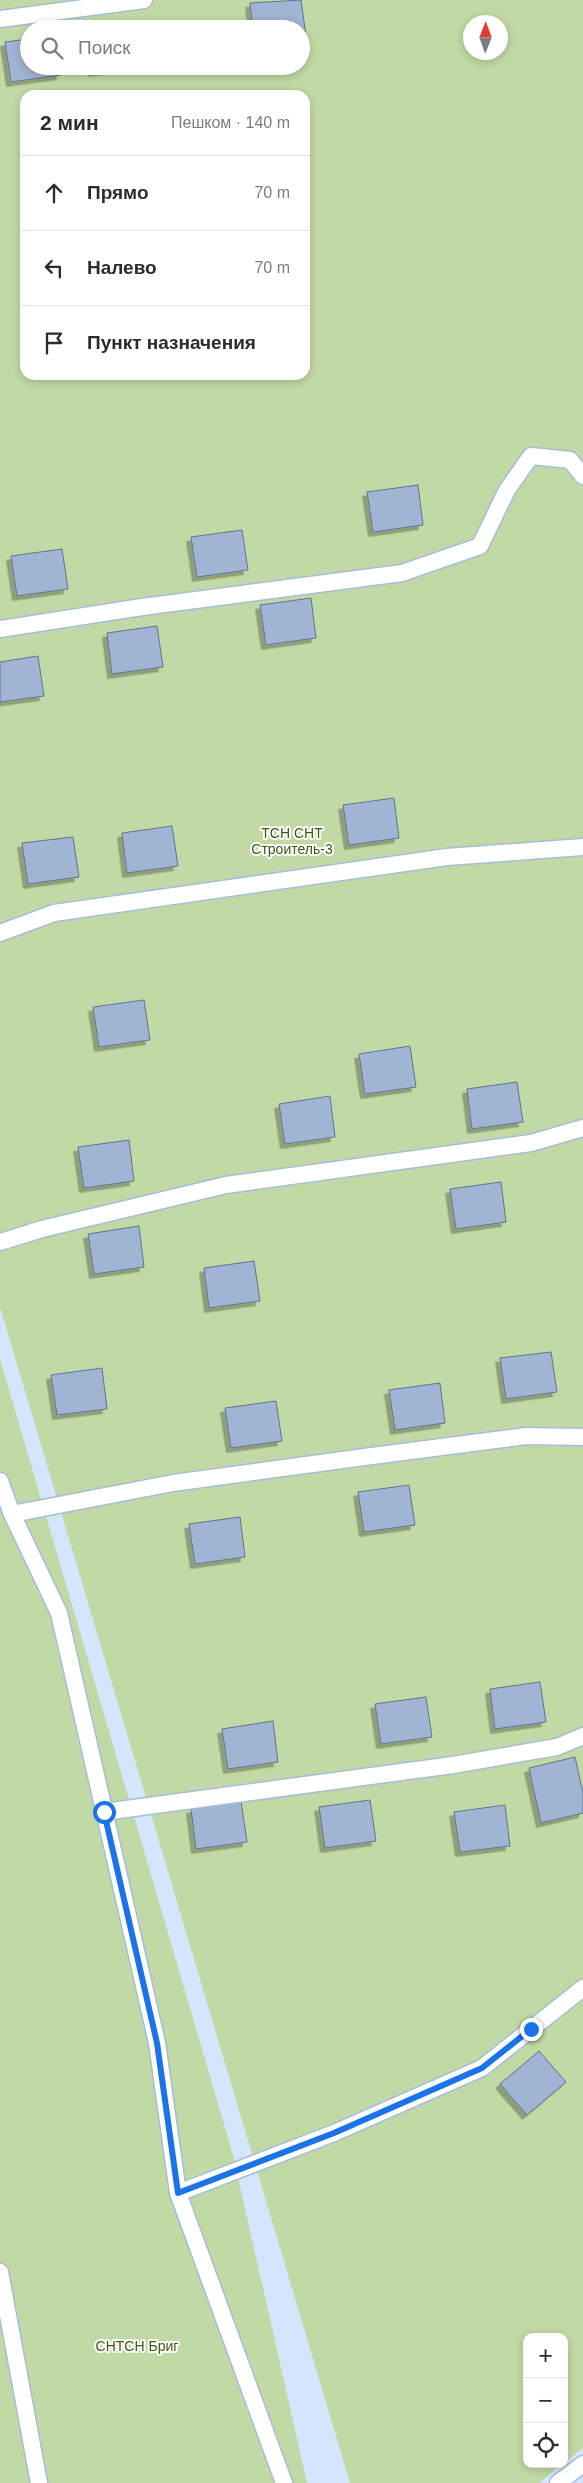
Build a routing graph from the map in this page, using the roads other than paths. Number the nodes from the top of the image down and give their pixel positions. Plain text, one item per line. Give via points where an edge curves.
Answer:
1 (144, 0) edge
2 (0, 19) edge
3 (583, 476) edge
4 (0, 629) edge
5 (583, 847) edge
6 (0, 933) edge
7 (583, 1128) edge
8 (0, 1242) edge
9 (583, 1437) edge
10 (0, 1481) edge
11 (12, 1514) junction
12 (583, 1736) edge
13 (104, 1812) junction
14 (583, 1988) edge
15 (178, 2193) junction
16 (0, 2272) edge
17 (583, 2464) edge
18 (39, 2483) edge
19 (284, 2483) edge
20 (558, 2483) edge

1 - 2 lane
3 - 4 lane via 570,460 531,456 507,490 480,546 402,573
5 - 6 lane via 447,857 64,912
7 - 8 lane via 531,1143 226,1185
9 - 11 lane via 526,1436 173,1484
10 - 11 lane
11 - 13 lane via 60,1613
12 - 13 lane via 557,1747 453,1765
13 - 15 lane via 157,2043
14 - 15 lane via 482,2068 334,2133
15 - 19 lane
16 - 18 lane
17 - 20 lane

